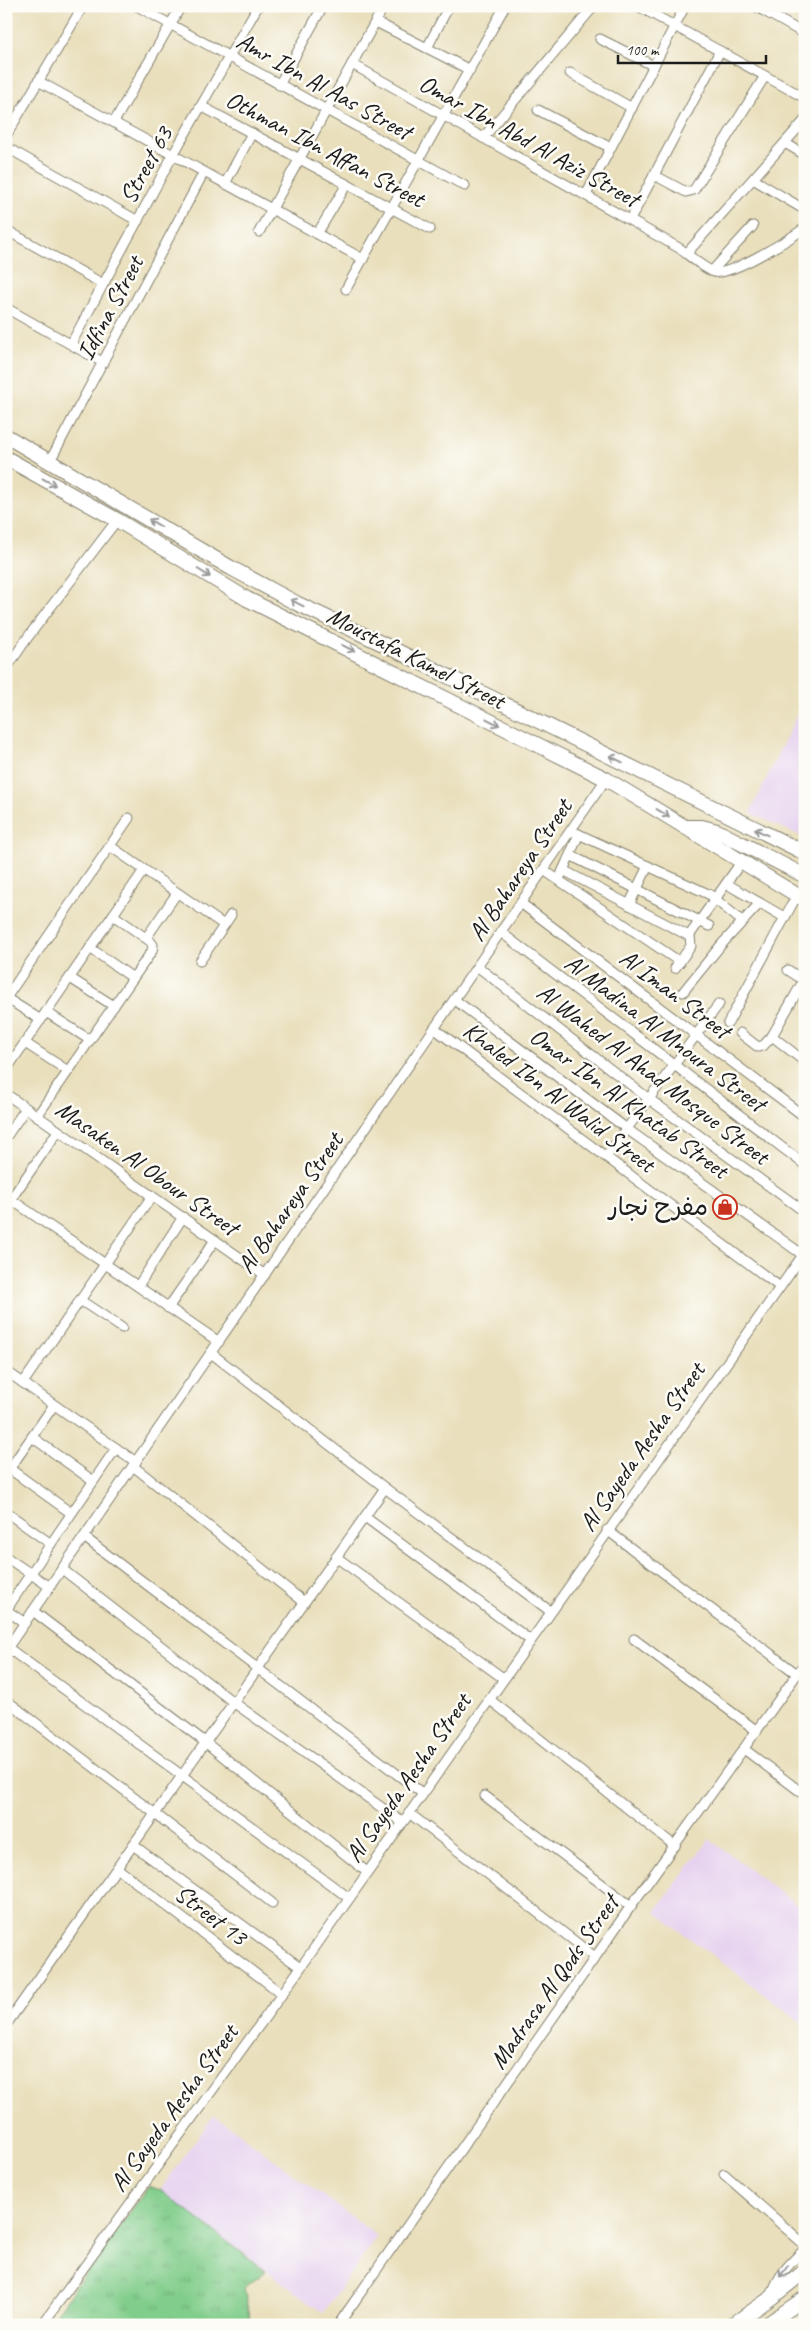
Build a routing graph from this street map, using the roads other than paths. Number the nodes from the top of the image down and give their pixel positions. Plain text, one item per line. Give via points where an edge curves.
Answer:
1 (83, 6) edge
2 (137, 6) edge
3 (181, 6) edge
4 (258, 6) edge
5 (323, 6) edge
6 (384, 6) edge
7 (449, 6) edge
8 (505, 6) edge
9 (594, 6) edge
10 (638, 6) edge
11 (685, 6) edge
12 (755, 6) edge
13 (376, 22) junction
14 (170, 24) junction
15 (675, 26) junction
16 (805, 34) edge
17 (600, 39) dead end
18 (427, 48) junction
19 (720, 51) junction
20 (228, 57) junction
21 (352, 64) junction
22 (654, 66) junction
23 (470, 70) junction
24 (570, 73) dead end
25 (765, 76) junction
26 (38, 82) junction
27 (279, 85) junction
28 (805, 98) edge
29 (201, 106) junction
30 (632, 108) junction
31 (326, 110) junction
32 (538, 110) dead end
33 (444, 116) junction
34 (805, 120) edge
35 (114, 122) junction
36 (252, 133) junction
37 (6, 136) edge
38 (483, 138) junction
39 (785, 143) junction
40 (6, 146) edge
41 (611, 148) junction
42 (173, 155) junction
43 (805, 155) edge
44 (300, 158) junction
45 (419, 161) junction
46 (204, 172) junction
47 (654, 175) junction
48 (753, 179) junction
49 (225, 184) junction
50 (347, 184) junction
51 (465, 186) dead end
52 (586, 195) junction
53 (392, 208) junction
54 (271, 209) junction
55 (805, 210) edge
56 (630, 220) junction
57 (138, 221) junction
58 (753, 226) dead end
59 (805, 228) edge
60 (430, 229) dead end
61 (6, 230) edge
62 (259, 232) dead end
63 (317, 234) junction
64 (687, 253) junction
65 (363, 259) junction
66 (712, 271) junction
67 (103, 284) junction
68 (346, 289) dead end
69 (6, 308) edge
70 (71, 344) junction
71 (104, 363) junction
72 (6, 436) edge
73 (6, 458) edge
74 (50, 461) junction
75 (118, 520) junction
76 (6, 669) edge
77 (606, 779) junction
78 (129, 818) dead end
79 (684, 826) junction
80 (576, 832) junction
81 (110, 846) junction
82 (805, 853) edge
83 (570, 855) junction
84 (742, 862) junction
85 (648, 866) junction
86 (144, 870) junction
87 (563, 870) junction
88 (544, 871) junction
89 (805, 876) edge
90 (559, 880) junction
91 (728, 884) junction
92 (637, 889) junction
93 (177, 893) junction
94 (801, 897) edge
95 (716, 899) junction
96 (760, 903) junction
97 (522, 904) junction
98 (629, 905) junction
99 (113, 915) junction
100 (231, 915) dead end
101 (784, 917) junction
102 (743, 922) junction
103 (705, 923) junction
104 (224, 925) junction
105 (502, 933) junction
106 (690, 936) junction
107 (146, 938) junction
108 (90, 948) junction
109 (200, 961) dead end
110 (478, 967) junction
111 (788, 970) dead end
112 (70, 978) junction
113 (133, 978) junction
114 (804, 979) edge
115 (683, 992) dead end
116 (6, 998) edge
117 (456, 1000) junction
118 (718, 1004) dead end
119 (114, 1006) junction
120 (44, 1016) junction
121 (728, 1023) dead end
122 (435, 1029) junction
123 (740, 1033) dead end
124 (696, 1034) junction
125 (773, 1038) junction
126 (90, 1040) junction
127 (25, 1043) junction
128 (805, 1062) edge
129 (673, 1065) junction
130 (6, 1070) edge
131 (68, 1071) junction
132 (6, 1094) edge
133 (649, 1099) junction
134 (26, 1108) junction
135 (37, 1116) junction
136 (805, 1117) edge
137 (627, 1128) junction
138 (58, 1130) junction
139 (6, 1137) edge
140 (606, 1157) junction
141 (805, 1165) edge
142 (152, 1196) junction
143 (9, 1197) edge
144 (805, 1212) edge
145 (183, 1217) junction
146 (215, 1240) junction
147 (804, 1254) edge
148 (105, 1264) junction
149 (265, 1275) junction
150 (138, 1286) junction
151 (780, 1287) junction
152 (80, 1300) junction
153 (168, 1308) junction
154 (122, 1328) dead end
155 (219, 1342) junction
156 (211, 1354) junction
157 (6, 1372) edge
158 (24, 1384) junction
159 (54, 1405) junction
160 (32, 1438) junction
161 (116, 1448) junction
162 (135, 1464) junction
163 (7, 1470) edge
164 (93, 1481) junction
165 (385, 1488) junction
166 (6, 1512) edge
167 (72, 1513) junction
168 (365, 1517) junction
169 (607, 1530) junction
170 (84, 1537) junction
171 (51, 1544) junction
172 (6, 1557) edge
173 (336, 1557) junction
174 (62, 1569) junction
175 (30, 1574) junction
176 (50, 1587) junction
177 (304, 1602) junction
178 (6, 1610) edge
179 (33, 1611) junction
180 (550, 1611) junction
181 (25, 1623) junction
182 (634, 1639) dead end
183 (530, 1640) junction
184 (7, 1649) edge
185 (805, 1663) edge
186 (257, 1668) junction
187 (797, 1674) junction
188 (503, 1678) junction
189 (489, 1699) junction
190 (6, 1700) edge
191 (233, 1702) junction
192 (757, 1731) junction
193 (205, 1742) junction
194 (744, 1749) junction
195 (181, 1775) junction
196 (422, 1794) junction
197 (805, 1795) edge
198 (485, 1796) dead end
199 (156, 1812) junction
200 (409, 1813) junction
201 (402, 1822) junction
202 (133, 1845) junction
203 (675, 1846) junction
204 (117, 1868) junction
205 (367, 1872) junction
206 (349, 1898) junction
207 (272, 1902) dead end
208 (631, 1906) junction
209 (596, 1958) junction
210 (300, 1967) junction
211 (282, 1994) junction
212 (6, 2025) edge
213 (724, 2174) dead end
214 (805, 2245) edge
215 (805, 2249) edge
216 (805, 2271) edge
217 (771, 2298) junction
218 (805, 2298) edge
219 (42, 2325) edge
220 (338, 2325) edge
221 (732, 2325) edge
222 (766, 2325) edge

1 - 26 street
2 - 14 street, Amr Ibn Al Aas Street
3 - 14 street
4 - 20 street, Street 63
5 - 27 street
6 - 13 street
7 - 18 street
8 - 23 street
9 - 38 street
10 - 15 street
11 - 15 street
12 - 16 street
13 - 18 street
13 - 21 street
14 - 20 street, Amr Ibn Al Aas Street
14 - 35 street
15 - 19 street
15 - 22 street
17 - 22 street
18 - 23 street
19 - 25 street
19 - 47 street
20 - 27 street, Amr Ibn Al Aas Street
20 - 29 street, Street 63
21 - 31 street
21 - 33 street, Omar Ibn Abd Al Aziz Street
22 - 30 street
23 - 33 street
24 - 30 street
25 - 28 street
25 - 47 street via 694,190 686,192
26 - 35 street
26 - 37 street
27 - 31 street, Amr Ibn Al Aas Street
29 - 36 street, Othman Ibn Affan Street
29 - 42 street, Street 63
30 - 41 street
31 - 44 street
31 - 45 street, Amr Ibn Al Aas Street
32 - 41 street
33 - 38 street, Omar Ibn Abd Al Aziz Street
33 - 45 street
34 - 39 street
35 - 42 street
36 - 44 street, Othman Ibn Affan Street
36 - 49 street
38 - 52 street, Omar Ibn Abd Al Aziz Street
39 - 43 street
39 - 48 street
40 - 57 street
41 - 52 street
42 - 46 street
42 - 57 street, Street 63
44 - 50 street, Othman Ibn Affan Street
44 - 54 street
45 - 51 street, Amr Ibn Al Aas Street
45 - 53 street
46 - 49 street
46 - 71 street, Idfina Street
47 - 56 street
48 - 55 street
48 - 64 street
49 - 54 street
50 - 53 street, Othman Ibn Affan Street
50 - 63 street
52 - 56 street, Omar Ibn Abd Al Aziz Street
53 - 60 street, Othman Ibn Affan Street
53 - 65 street
54 - 62 street
54 - 63 street
56 - 64 street, Omar Ibn Abd Al Aziz Street
57 - 67 street, Street 63
58 - 66 street
59 - 66 street via 745,263 722,273
61 - 67 street
63 - 65 street
64 - 66 street, Omar Ibn Abd Al Aziz Street
65 - 68 street
67 - 70 street, Street 63
69 - 70 street
70 - 71 street
71 - 74 street, Idfina Street
72 - 74 main road, Moustafa Kamel Street
73 -> 75 main road, Moustafa Kamel Street
82 -> 74 main road, Moustafa Kamel Street via 296,603
75 - 76 street
75 -> 77 main road, Moustafa Kamel Street via 247,598
77 -> 79 main road, Moustafa Kamel Street
77 - 80 street, Al Bahareya Street
78 - 81 street
79 - 84 main road, Moustafa Kamel Street
79 - 89 main road via 716,831
80 - 83 street
80 - 85 street
80 - 88 street, Al Bahareya Street
81 - 86 street
81 - 116 street
83 - 87 street
83 - 92 street
84 - 91 street
84 - 94 main road, Moustafa Kamel Street
85 - 92 street
85 - 95 street
86 - 93 street
86 - 99 street
87 - 90 street
87 - 98 street
88 - 90 street
88 - 97 street, Al Bahareya Street
90 - 106 street via 678,965 691,946
91 - 95 street
91 - 96 street
92 - 98 street
92 - 103 street
93 - 104 street
93 - 107 street
94 - 101 street
95 - 102 street
95 - 103 street
96 - 101 street
96 - 102 street
97 - 105 street, Al Bahareya Street
97 - 124 street, Al Iman Street
98 - 106 street
99 - 107 street
99 - 108 street
100 - 104 street
101 - 121 street
102 - 115 street
103 - 106 street
104 - 109 street
105 - 110 street, Al Bahareya Street
105 - 129 street, Al Madina Al Mnoura Street
107 - 113 street via 153,948
108 - 112 street
108 - 113 street
110 - 117 street, Al Bahareya Street
110 - 133 street, Al Wahed Al Ahad Mosque Street
111 - 114 street
112 - 119 street
112 - 120 street
113 - 119 street
114 - 125 street
116 - 120 street
117 - 122 street, Al Bahareya Street
117 - 137 street, Omar Ibn Al Khatab Street
118 - 124 street
119 - 126 street
120 - 126 street
120 - 127 street
122 - 140 street, Khaled Ibn Al Walid Street
122 - 149 street, Al Bahareya Street
123 - 125 street via 758,1047
124 - 129 street
124 - 136 street, Al Iman Street
125 - 128 street
126 - 131 street
127 - 130 street
127 - 131 street
129 - 133 street
129 - 141 street, Al Madina Al Mnoura Street
131 - 135 street
132 - 134 street, Masaken Al Obour Street
133 - 137 street
133 - 144 street, Al Wahed Al Ahad Mosque Street
134 - 135 street, Masaken Al Obour Street
134 - 139 street
135 - 138 street, Masaken Al Obour Street
137 - 140 street
137 - 147 street, Omar Ibn Al Khatab Street
138 - 142 street, Masaken Al Obour Street
138 - 143 street
140 - 151 street, Khaled Ibn Al Walid Street
142 - 145 street, Masaken Al Obour Street
142 - 148 street
143 - 148 street
145 - 146 street, Masaken Al Obour Street
145 - 150 street
146 - 149 street, Masaken Al Obour Street
146 - 153 street
147 - 151 street, Al Sayeda Aesha Street
148 - 150 street
148 - 152 street
149 - 155 street, Al Bahareya Street
150 - 153 street
151 - 169 street, Al Sayeda Aesha Street
152 - 154 street
152 - 158 street
153 - 155 street
155 - 156 street, Al Bahareya Street
156 - 162 street, Al Bahareya Street
156 - 165 street
157 - 158 street
158 - 159 street
159 - 160 street
159 - 161 street
160 - 163 street
160 - 164 street
161 - 162 street
161 - 164 street
162 - 170 street, Al Bahareya Street
162 - 177 street
163 - 167 street
164 - 167 street
165 - 168 street
165 - 180 street
166 - 171 street
167 - 171 street
168 - 173 street
168 - 183 street
169 - 180 street, Al Sayeda Aesha Street
169 - 187 street
170 - 174 street, Al Bahareya Street
170 - 186 street
171 - 175 street
172 - 175 street
173 - 177 street
173 - 188 street
174 - 176 street, Al Bahareya Street
174 - 191 street
175 - 176 street
175 - 178 street
176 - 179 street, Al Bahareya Street
177 - 186 street
178 - 181 street
179 - 181 street, Al Bahareya Street
179 - 193 street
180 - 183 street, Al Sayeda Aesha Street
181 - 184 street, Al Bahareya Street
182 - 192 street
183 - 188 street, Al Sayeda Aesha Street
184 - 195 street
185 - 187 street, Madrasa Al Qods Street
186 - 191 street
186 - 196 street
187 - 192 street, Madrasa Al Qods Street
188 - 189 street, Al Sayeda Aesha Street
189 - 196 street, Al Sayeda Aesha Street
189 - 203 street
190 - 199 street
191 - 193 street
191 - 201 street
192 - 194 street, Madrasa Al Qods Street
193 - 195 street
193 - 205 street
194 - 197 street
194 - 203 street, Madrasa Al Qods Street
195 - 199 street
195 - 206 street
196 - 200 street, Al Sayeda Aesha Street
198 - 208 street
199 - 202 street
199 - 207 street
200 - 201 street, Al Sayeda Aesha Street
200 - 209 street
201 - 205 street, Al Sayeda Aesha Street
202 - 204 street
202 - 210 street
203 - 208 street, Madrasa Al Qods Street
204 - 211 street, Street 13
204 - 212 street
205 - 206 street, Al Sayeda Aesha Street
206 - 210 street, Al Sayeda Aesha Street
208 - 209 street, Madrasa Al Qods Street
209 - 220 street, Madrasa Al Qods Street
210 - 211 street, Al Sayeda Aesha Street
211 - 219 street, Al Sayeda Aesha Street
213 - 214 street
215 -> 217 street via 781,2274
216 - 217 main road
217 - 221 main road
218 - 222 main road

